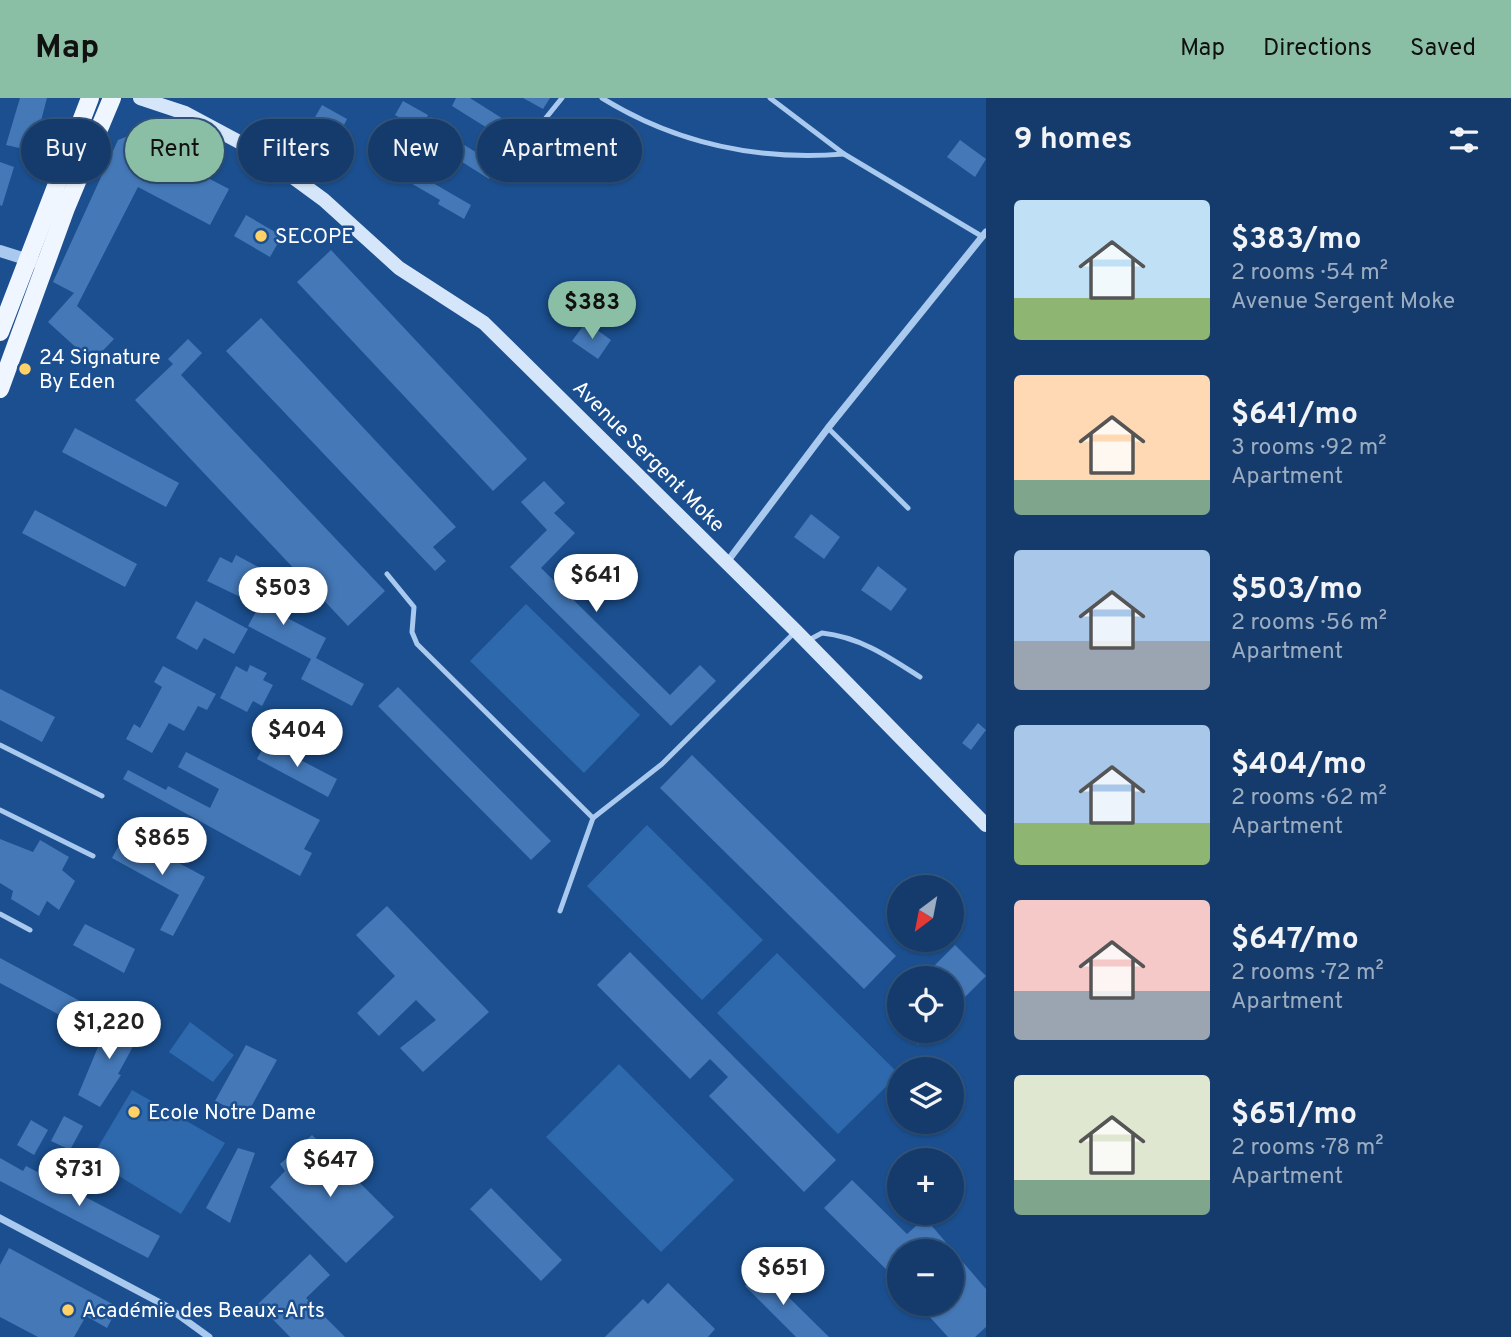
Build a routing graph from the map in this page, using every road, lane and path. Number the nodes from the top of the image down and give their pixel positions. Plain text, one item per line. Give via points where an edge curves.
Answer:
1 (90, 98) edge
2 (112, 98) edge
3 (140, 98) edge
4 (562, 98) edge
5 (602, 98) edge
6 (770, 98) edge
7 (545, 119) edge
8 (844, 154) junction
9 (985, 236) edge
10 (0, 251) edge
11 (26, 258) junction
12 (45, 266) junction
13 (0, 332) edge
14 (0, 389) edge
15 (828, 428) junction
16 (908, 508) dead end
17 (727, 562) junction
18 (387, 574) dead end
19 (801, 637) junction
20 (920, 677) dead end
21 (0, 745) edge
22 (102, 796) dead end
23 (0, 810) edge
24 (593, 818) junction
25 (986, 825) edge
26 (93, 856) dead end
27 (560, 911) dead end
28 (0, 914) edge
29 (30, 930) dead end
30 (0, 1218) edge
31 (209, 1337) edge

1 - 11 main road
2 - 12 main road
3 - 17 main road, Avenue Sergent Moke via 185,113 260,153 324,200 399,268 471,313
4 - 7 lane
5 - 8 lane via 640,121 712,146
6 - 8 lane
8 - 9 lane
9 - 15 street
10 - 11 street
11 - 12 street
11 - 13 main road
12 - 14 main road
15 - 16 lane
15 - 17 street
17 - 19 main road, Avenue Sergent Moke
18 - 24 lane via 414,607 412,632 417,644
19 - 20 lane via 822,633 847,637
19 - 24 lane via 662,764
19 - 25 main road, Avenue Sergent Moke
21 - 22 lane
23 - 26 lane
24 - 27 lane
28 - 29 lane
30 - 31 street via 166,1306

